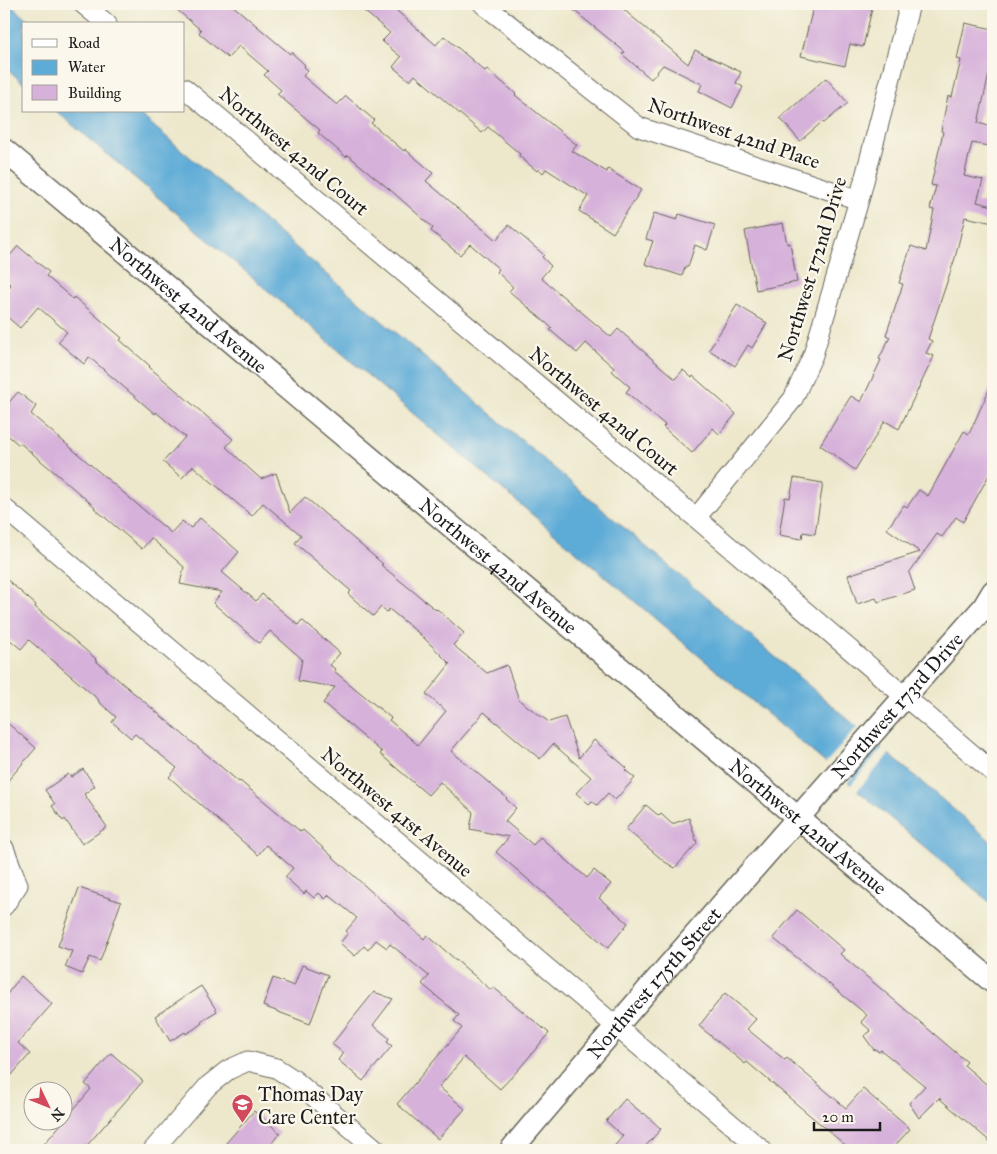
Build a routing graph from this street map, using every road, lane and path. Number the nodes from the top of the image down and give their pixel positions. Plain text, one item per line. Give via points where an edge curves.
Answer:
1 (83, 4) edge
2 (483, 4) edge
3 (910, 4) edge
4 (104, 22) edge
5 (185, 89) edge
6 (4, 150) edge
7 (859, 200) junction
8 (4, 508) edge
9 (696, 518) junction
10 (993, 592) edge
11 (906, 695) junction
12 (993, 772) edge
13 (797, 817) junction
14 (4, 848) edge
15 (4, 906) edge
16 (993, 982) edge
17 (615, 1026) junction
18 (153, 1150) edge
19 (377, 1150) edge
20 (511, 1150) edge
21 (762, 1150) edge

1 - 4 street
2 - 7 street, Northwest 42nd Place via 639,127
3 - 7 street, Northwest 172nd Drive
5 - 9 street, Northwest 42nd Court
6 - 13 street, Northwest 42nd Avenue
7 - 9 street, Northwest 172nd Drive via 813,355 793,399
8 - 17 street, Northwest 41st Avenue
9 - 11 street, Northwest 42nd Court
10 - 11 street, Northwest 173rd Drive via 984,607
11 - 12 street, Northwest 42nd Court
11 - 13 street, Northwest 173rd Drive
13 - 16 street, Northwest 42nd Avenue
13 - 17 street, Northwest 175th Street
14 - 15 street via 18,885
17 - 20 street, Northwest 175th Street
17 - 21 street, Northwest 41st Avenue
18 - 19 street via 208,1086 228,1070 248,1061 276,1068 293,1079

